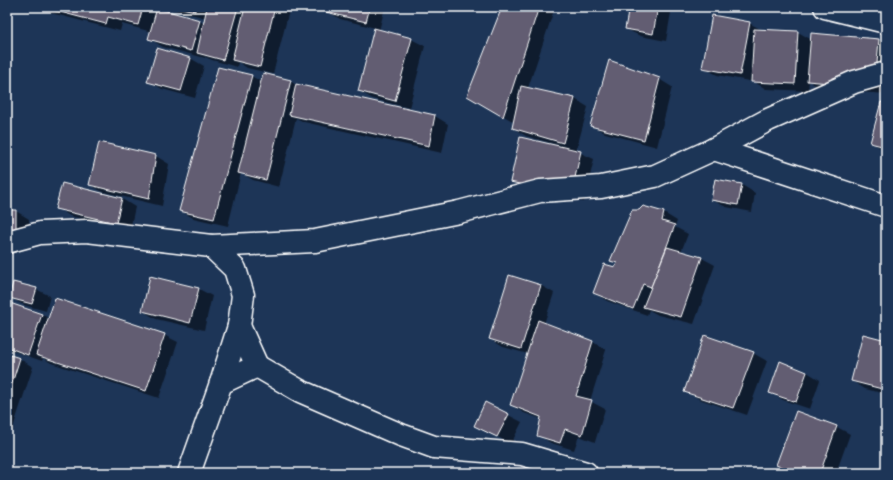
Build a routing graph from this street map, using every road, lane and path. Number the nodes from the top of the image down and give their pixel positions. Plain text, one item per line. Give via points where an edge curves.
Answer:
1 (824, 7) edge
2 (886, 22) edge
3 (886, 73) edge
4 (714, 149) junction
5 (886, 206) edge
6 (7, 242) edge
7 (210, 246) junction
8 (239, 326) junction
9 (257, 366) junction
10 (221, 383) junction
11 (189, 473) edge
12 (586, 473) edge

1 - 2 street
3 - 4 street via 854,82 768,120
4 - 5 street
4 - 7 street via 655,176 601,187 540,191 459,212 315,241
6 - 7 street via 40,233 87,231
7 - 8 street via 235,269 243,295
8 - 9 street
8 - 10 street
9 - 10 street
9 - 12 street via 300,391 434,447 522,454
10 - 11 street

